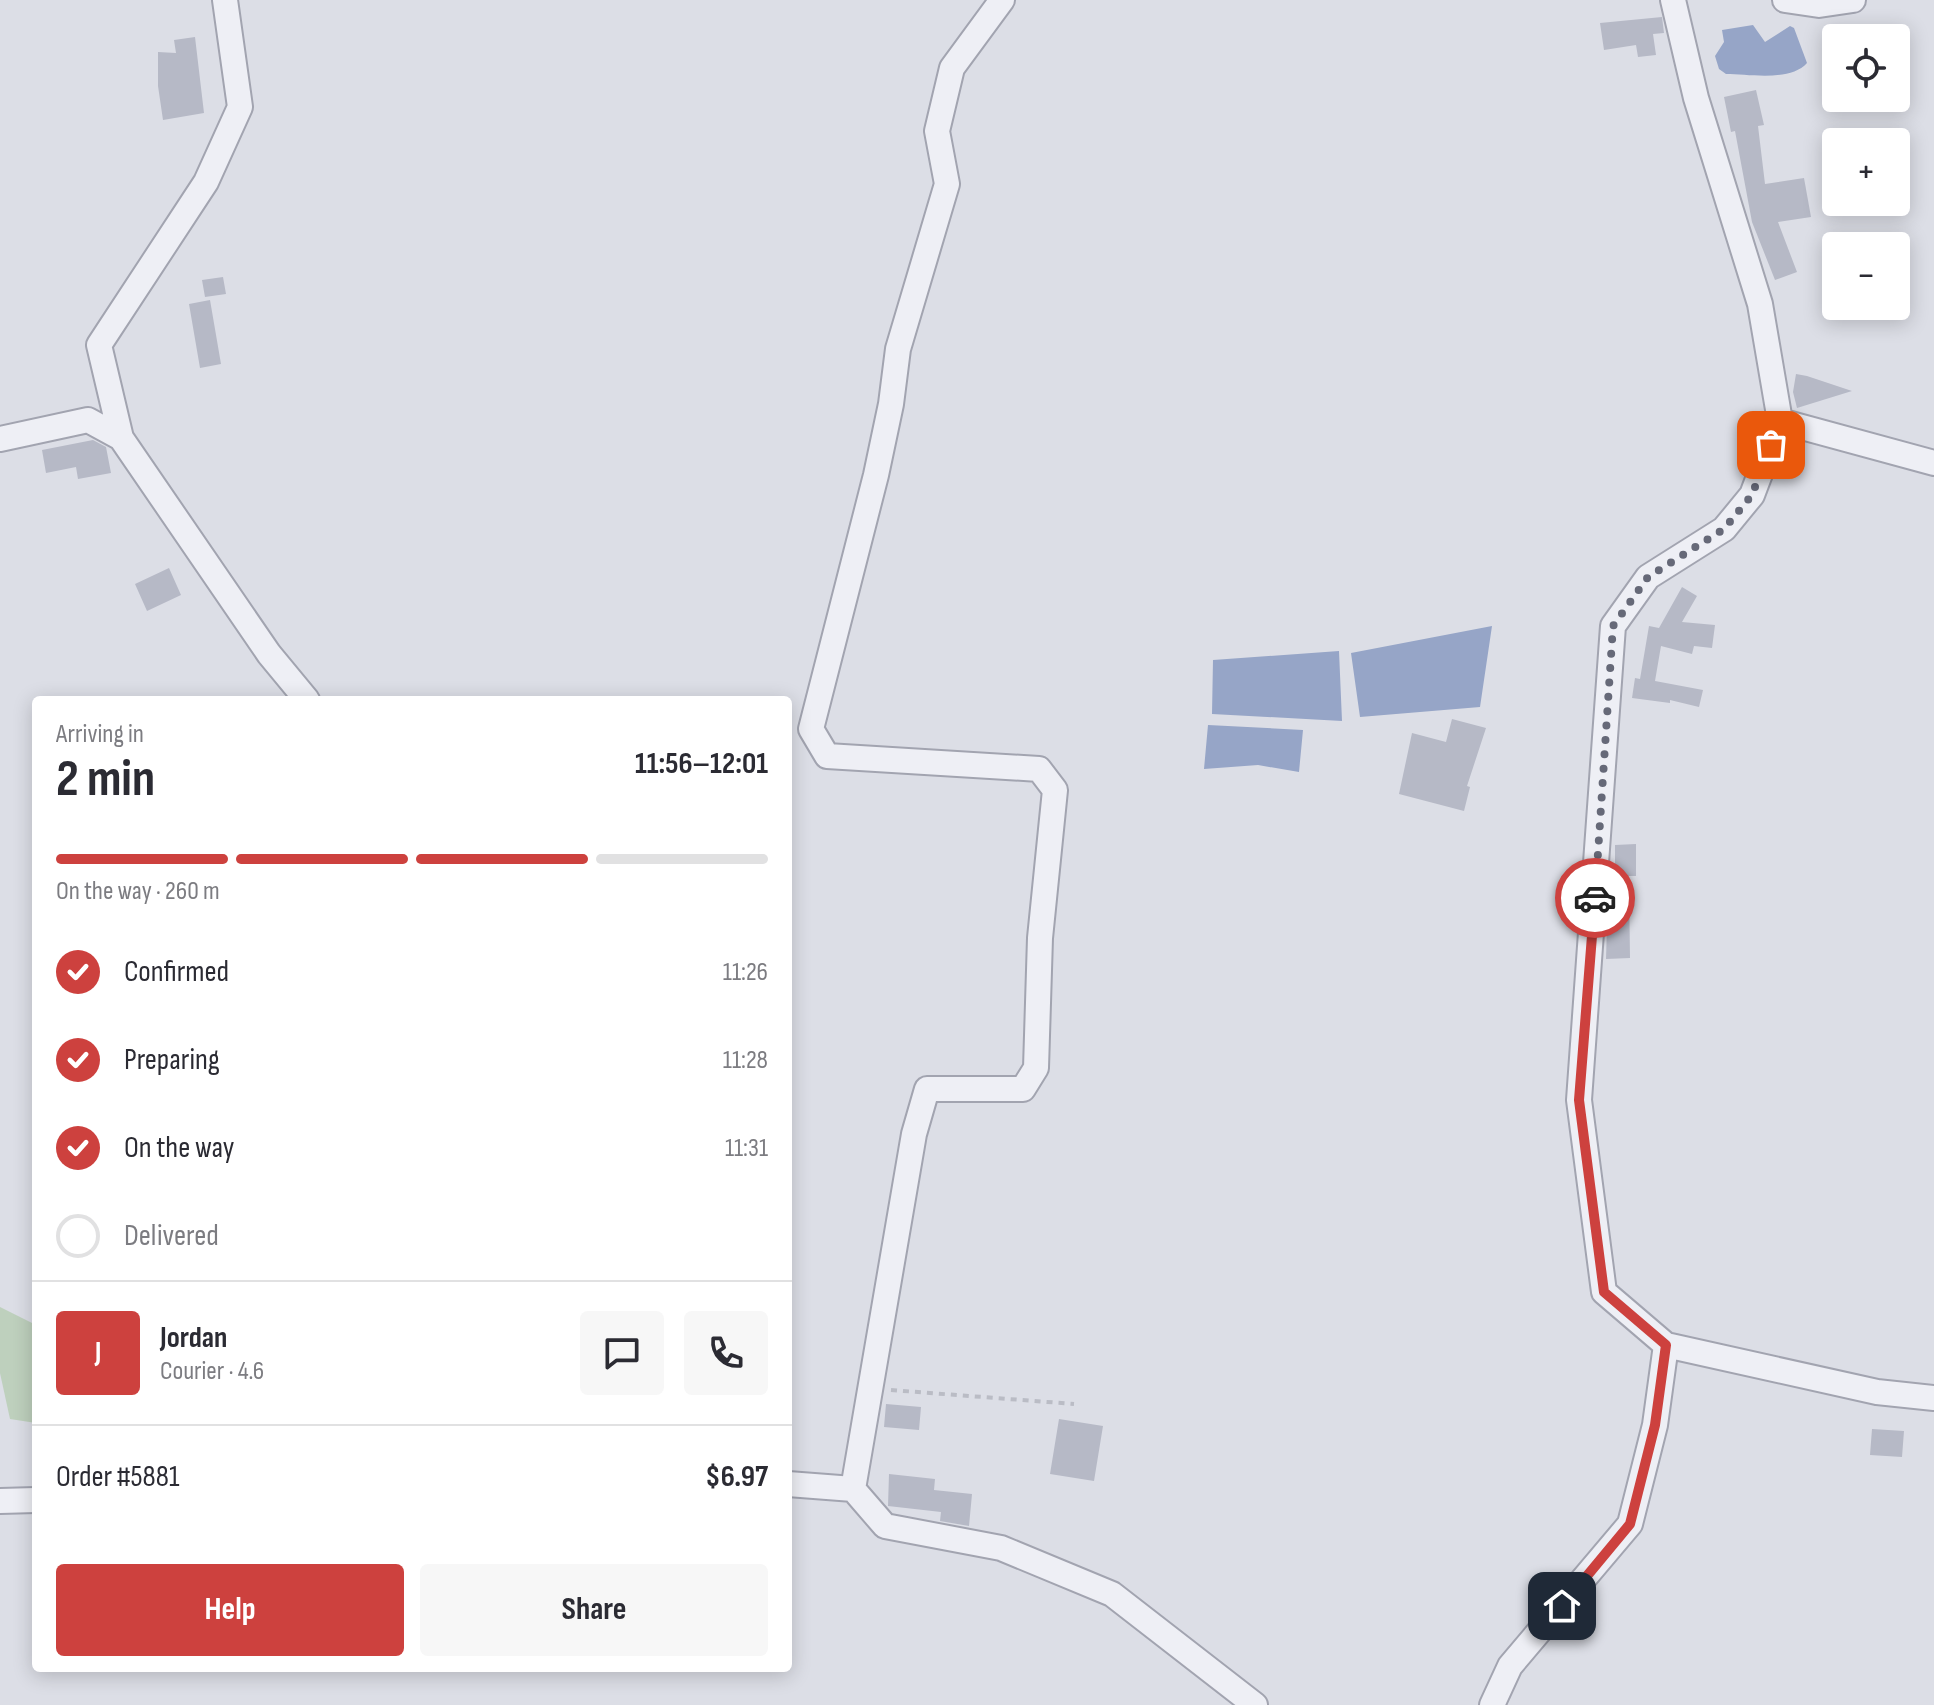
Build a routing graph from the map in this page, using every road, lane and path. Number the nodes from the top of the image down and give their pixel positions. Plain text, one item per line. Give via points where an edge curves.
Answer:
1 (225, 0) edge
2 (1002, 0) edge
3 (1673, 0) edge
4 (1785, 0) edge
5 (1853, 0) edge
6 (1780, 421) junction
7 (121, 438) junction
8 (0, 439) edge
9 (1934, 463) edge
10 (304, 696) edge
11 (1666, 1345) junction
12 (869, 1388) junction
13 (1934, 1398) edge
14 (1074, 1404) dead end
15 (792, 1484) edge
16 (853, 1489) junction
17 (32, 1500) edge
18 (0, 1501) edge
19 (1255, 1705) edge
20 (1492, 1705) edge

1 - 7 street via 240,107 206,182 99,345
2 - 12 street via 952,68 937,131 947,184 898,349 876,475 811,729 827,756 1039,769 1055,790 1040,938 1036,1068 1023,1089 927,1089 914,1134
3 - 6 street via 1696,98 1760,304
4 - 5 street via 1819,5
6 - 9 street
6 - 11 street via 1752,495 1724,529 1648,577 1613,626 1579,1100 1604,1292
7 - 8 street via 88,420
7 - 10 street via 269,654
11 - 13 street via 1877,1392
11 - 20 street via 1655,1425 1630,1524 1510,1666
12 - 14 path
12 - 16 street
15 - 16 street
16 - 19 street via 885,1526 1001,1548 1112,1594
17 - 18 street

